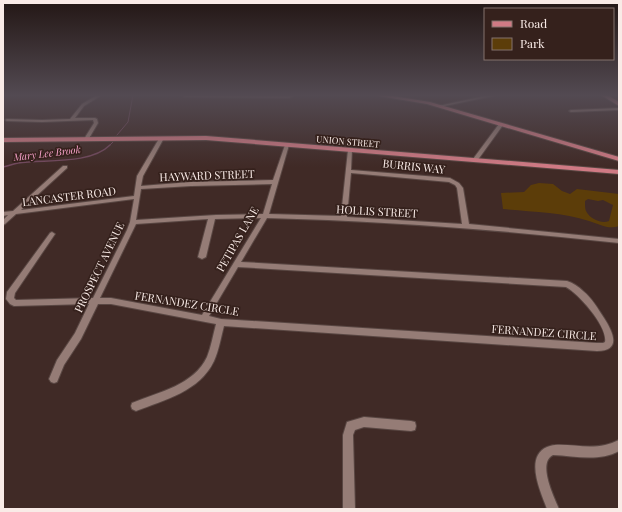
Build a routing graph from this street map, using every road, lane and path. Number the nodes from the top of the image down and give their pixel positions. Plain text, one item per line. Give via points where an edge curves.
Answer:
1 (72, 119) edge
2 (94, 119) edge
3 (481, 119) edge
4 (7, 120) dead end
5 (501, 125) junction
6 (162, 138) junction
7 (86, 139) junction
8 (3, 140) edge
9 (287, 145) junction
10 (350, 150) junction
11 (619, 159) edge
12 (475, 160) junction
13 (65, 167) dead end
14 (349, 171) junction
15 (619, 172) edge
16 (276, 182) junction
17 (138, 188) junction
18 (137, 198) junction
19 (14, 213) junction
20 (3, 214) edge
21 (265, 216) junction
22 (212, 218) junction
23 (344, 219) junction
24 (133, 222) junction
25 (3, 223) edge
26 (466, 226) junction
27 (52, 234) dead end
28 (619, 241) edge
29 (202, 257) dead end
30 (236, 264) junction
31 (95, 301) junction
32 (204, 318) junction
33 (221, 322) junction
34 (54, 379) dead end
35 (136, 406) dead end
36 (411, 426) dead end
37 (619, 445) edge
38 (349, 509) edge
39 (553, 509) edge

1 - 4 street
2 - 7 street
3 - 5 main road
5 - 11 main road
5 - 12 street
6 - 7 main road, UNION STREET
6 - 9 main road, UNION STREET via 212,138
6 - 17 street, PROSPECT AVENUE via 142,171
7 - 8 main road, UNION STREET
9 - 10 main road, UNION STREET
9 - 16 street, PETIPAS LANE
10 - 12 main road, UNION STREET
10 - 14 street
12 - 15 main road, UNION STREET
13 - 19 street
14 - 23 street
14 - 26 street, BURRIS WAY via 450,180 460,188
16 - 17 street, HAYWARD STREET
16 - 21 street, PETIPAS LANE
17 - 18 street, PROSPECT AVENUE
18 - 19 street, LANCASTER ROAD
18 - 24 street, PROSPECT AVENUE
19 - 20 street, LANCASTER ROAD
19 - 25 street
21 - 22 street, HOLLIS STREET
21 - 23 street, HOLLIS STREET
21 - 30 street, PETIPAS LANE
22 - 24 street, HOLLIS STREET
22 - 29 street
23 - 26 street, HOLLIS STREET
24 - 31 street, PROSPECT AVENUE
26 - 28 street, HOLLIS STREET
27 - 31 street, FERNANDEZ CIRCLE via 11,292 10,300 14,303
30 - 32 street, PETIPAS LANE
30 - 33 street, FERNANDEZ CIRCLE via 567,284 574,286 585,296 609,333 609,344 597,347
31 - 32 street, FERNANDEZ CIRCLE via 111,301
31 - 34 street, PROSPECT AVENUE via 78,336 60,363
32 - 33 street, FERNANDEZ CIRCLE
33 - 35 street via 210,360 193,381
36 - 38 street via 368,422 359,422 351,426 348,435
37 - 39 street via 603,451 558,450 546,453 540,467

